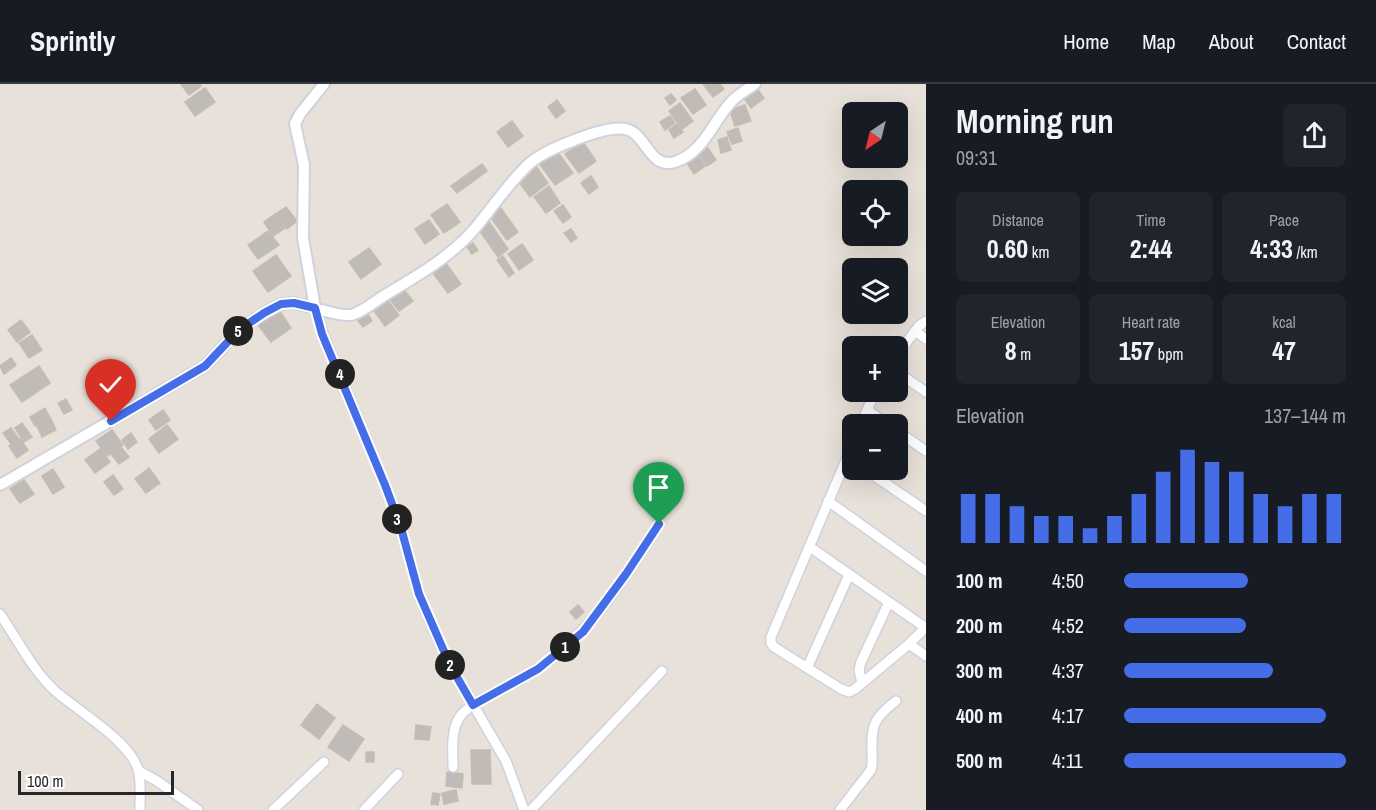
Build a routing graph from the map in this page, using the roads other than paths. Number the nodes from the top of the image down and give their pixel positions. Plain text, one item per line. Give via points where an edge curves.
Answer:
1 (324, 84) edge
2 (755, 84) edge
3 (315, 308) junction
4 (926, 321) edge
5 (915, 331) junction
6 (926, 339) edge
7 (908, 340) edge
8 (908, 380) edge
9 (926, 392) edge
10 (871, 402) edge
11 (867, 411) junction
12 (866, 414) edge
13 (872, 414) edge
14 (908, 439) edge
15 (926, 451) edge
16 (842, 474) edge
17 (881, 480) edge
18 (0, 485) edge
19 (828, 501) junction
20 (926, 511) edge
21 (659, 524) dead end
22 (810, 547) junction
23 (926, 571) edge
24 (849, 575) junction
25 (889, 602) junction
26 (0, 614) edge
27 (926, 627) edge
28 (909, 644) junction
29 (926, 656) edge
30 (807, 668) junction
31 (662, 671) dead end
32 (862, 683) junction
33 (896, 701) dead end
34 (473, 705) junction
35 (324, 762) dead end
36 (453, 767) dead end
37 (139, 771) junction
38 (398, 774) dead end
39 (140, 810) edge
40 (198, 810) edge
41 (273, 810) edge
42 (364, 810) edge
43 (524, 810) edge
44 (531, 810) edge
45 (840, 810) edge

1 - 3 street via 296,124 304,165 303,238
2 - 3 street via 735,98 708,138 674,162 658,160 625,128 608,129 553,149 530,163 446,256 357,313
3 - 18 street via 281,304 264,313 239,330 205,366
3 - 34 street via 401,528 419,594 438,641
4 - 5 street
5 - 6 street
5 - 7 street
8 - 9 street
10 - 11 street
11 - 12 street
11 - 13 street
14 - 15 street
16 - 19 street
17 - 20 street
19 - 22 street
19 - 23 street
21 - 34 street via 583,632 538,669
22 - 24 street
22 - 30 street via 770,640 774,647
24 - 25 street
24 - 30 street
25 - 27 street
25 - 32 street via 861,662
26 - 37 street via 54,690 118,741
27 - 28 street
28 - 29 street
28 - 32 street
30 - 32 street via 847,692
31 - 44 street
33 - 45 street via 877,718 871,770
34 - 36 street via 461,715 454,730
34 - 43 street via 506,761
35 - 41 street
37 - 39 street
37 - 40 street
38 - 42 street

